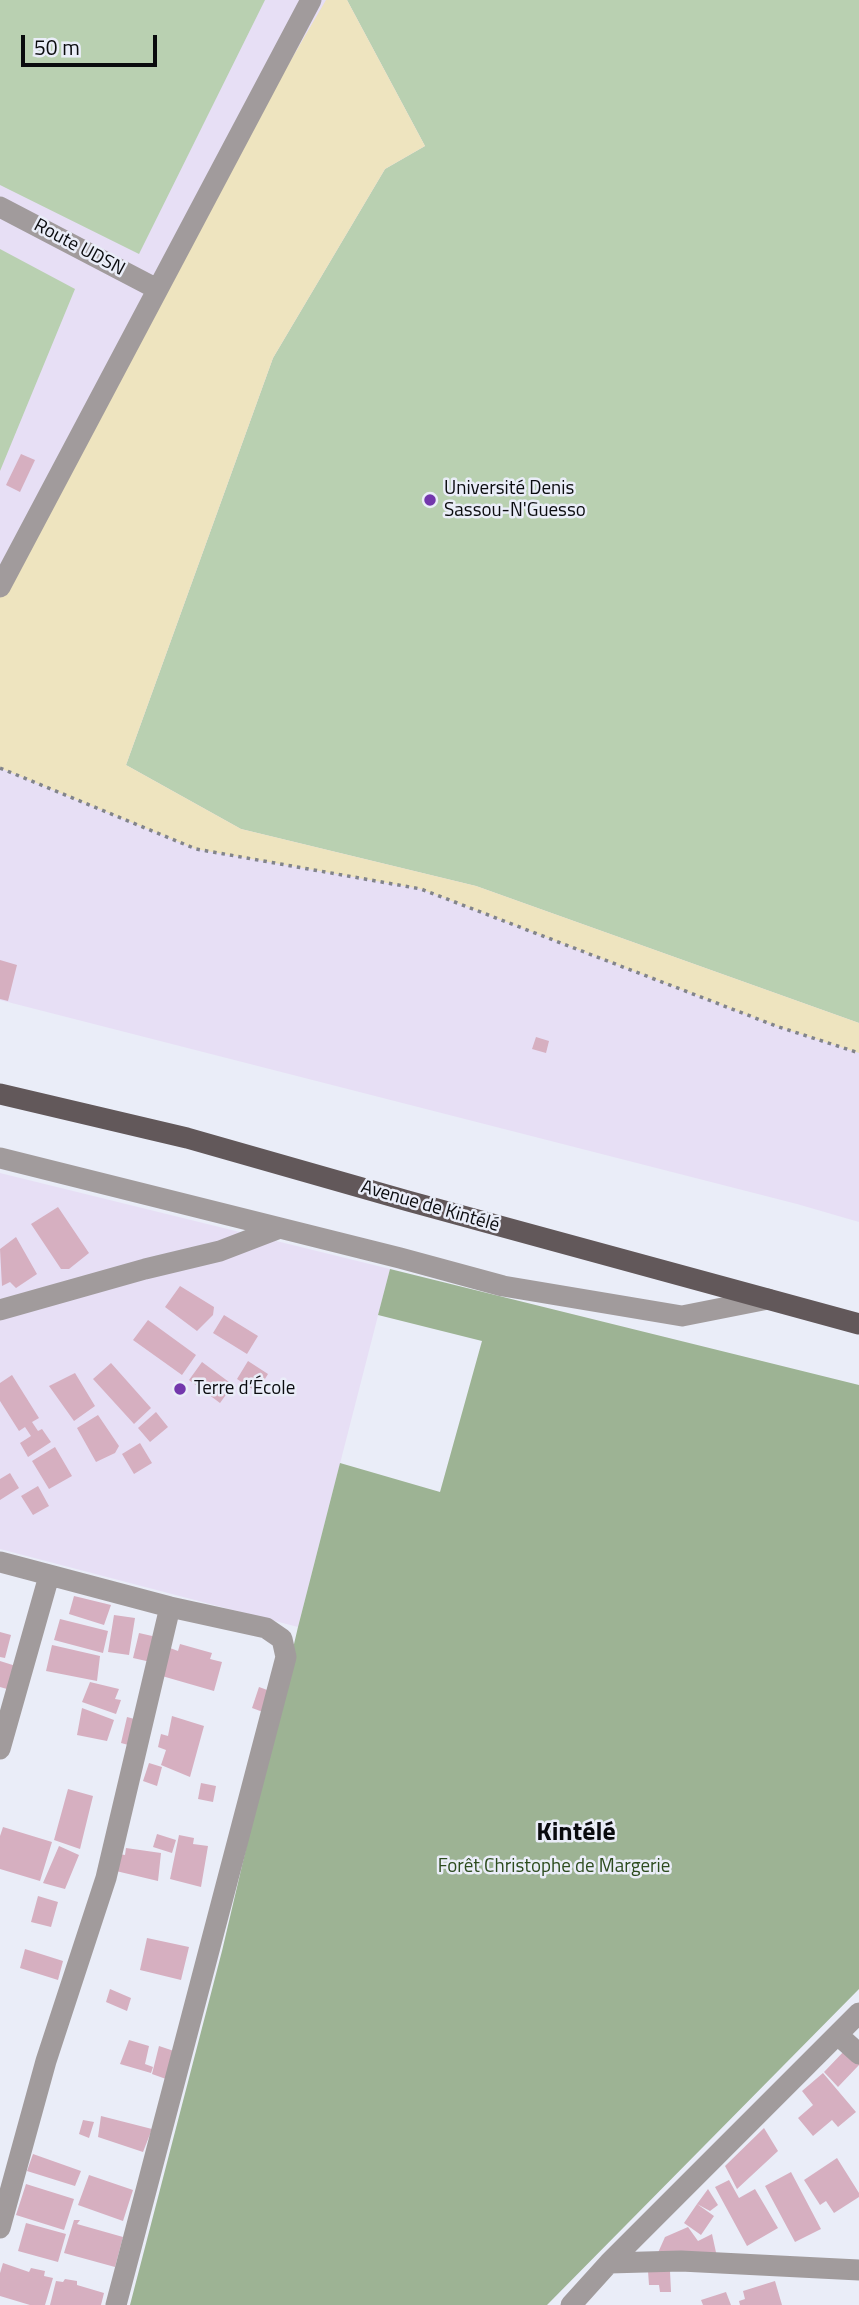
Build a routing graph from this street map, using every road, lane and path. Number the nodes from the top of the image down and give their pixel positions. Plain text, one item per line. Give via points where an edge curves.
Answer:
1 (311, 0) edge
2 (0, 206) edge
3 (157, 289) junction
4 (0, 586) edge
5 (0, 768) edge
6 (859, 1054) edge
7 (0, 1094) edge
8 (0, 1158) edge
9 (280, 1228) junction
10 (768, 1299) junction
11 (0, 1310) edge
12 (859, 1324) edge
13 (0, 1562) edge
14 (48, 1576) junction
15 (170, 1607) junction
16 (0, 1749) edge
17 (859, 2013) edge
18 (838, 2035) junction
19 (859, 2054) edge
20 (0, 2228) edge
21 (609, 2263) junction
22 (859, 2270) edge
23 (116, 2305) edge
24 (571, 2305) edge

1 - 3 street
2 - 3 street, Route UDSN
3 - 4 street
5 - 6 path via 197,849 421,889
7 - 10 main road, Avenue de Kintélé via 187,1138
8 - 9 street
9 - 10 street via 503,1286 682,1316
9 - 11 street via 220,1251
10 - 12 main road, Avenue de Kintélé
13 - 14 street
14 - 15 street
14 - 16 street
15 - 20 street via 106,1878 46,2061
15 - 23 street via 266,1628 282,1639 286,1657
17 - 18 street
18 - 19 street
18 - 21 street
21 - 22 street via 681,2261
21 - 24 street

